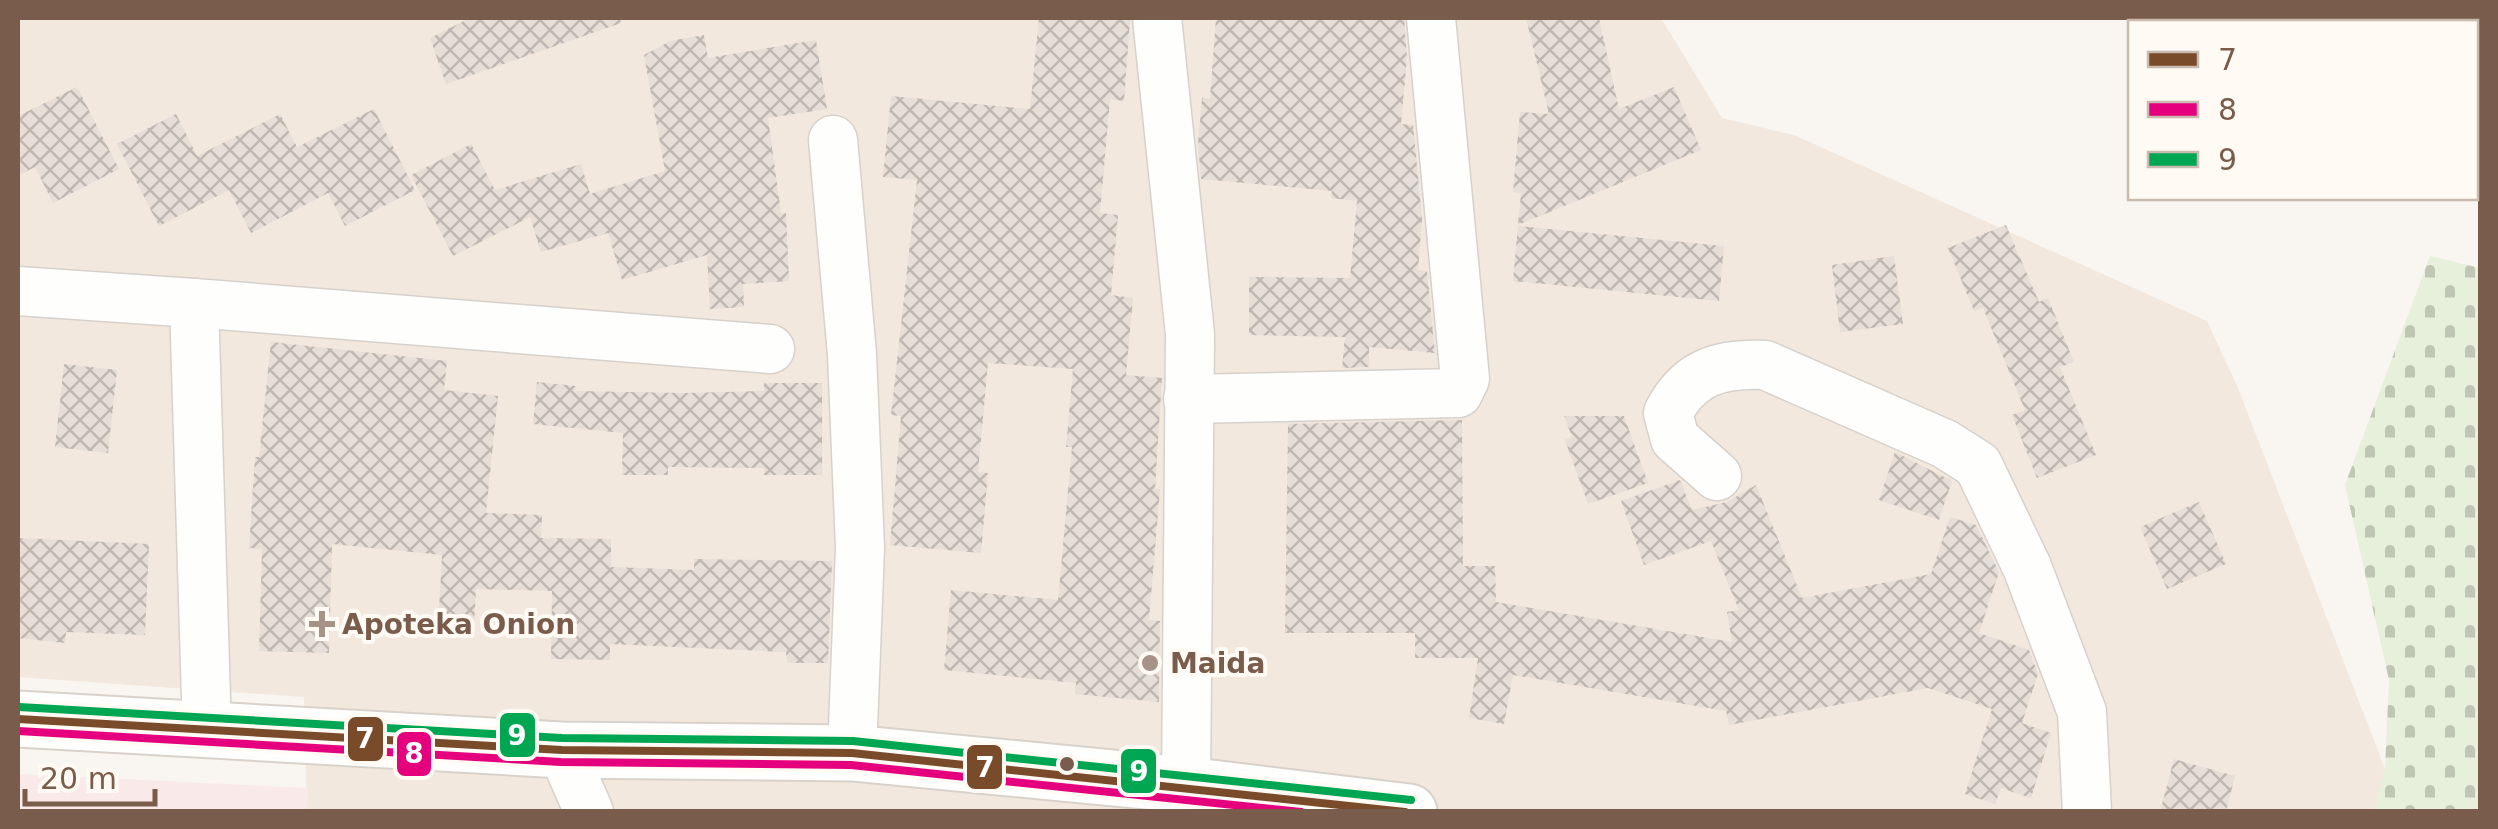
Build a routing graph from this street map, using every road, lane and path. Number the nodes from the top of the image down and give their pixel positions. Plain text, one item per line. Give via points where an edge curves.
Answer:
1 (1157, 18) edge
2 (1431, 18) edge
3 (833, 140) dead end
4 (18, 291) edge
5 (194, 303) junction
6 (770, 349) dead end
7 (1188, 400) junction
8 (1716, 476) dead end
9 (18, 719) edge
10 (207, 730) junction
11 (562, 750) junction
12 (852, 754) junction
13 (1186, 785) junction
14 (589, 812) edge
15 (1409, 812) edge
16 (2087, 812) edge

1 - 7 street via 1186,266
2 - 7 street via 1464,379 1458,393
3 - 12 street via 860,548
4 - 5 street
5 - 6 street
5 - 10 street
7 - 13 street
8 - 16 street via 1675,439 1668,414 1680,388 1734,364 1765,365 1945,444 1978,466 2028,567 2082,712
9 - 10 main road
10 - 11 main road
11 - 12 main road
11 - 14 street
12 - 13 main road
13 - 15 main road

